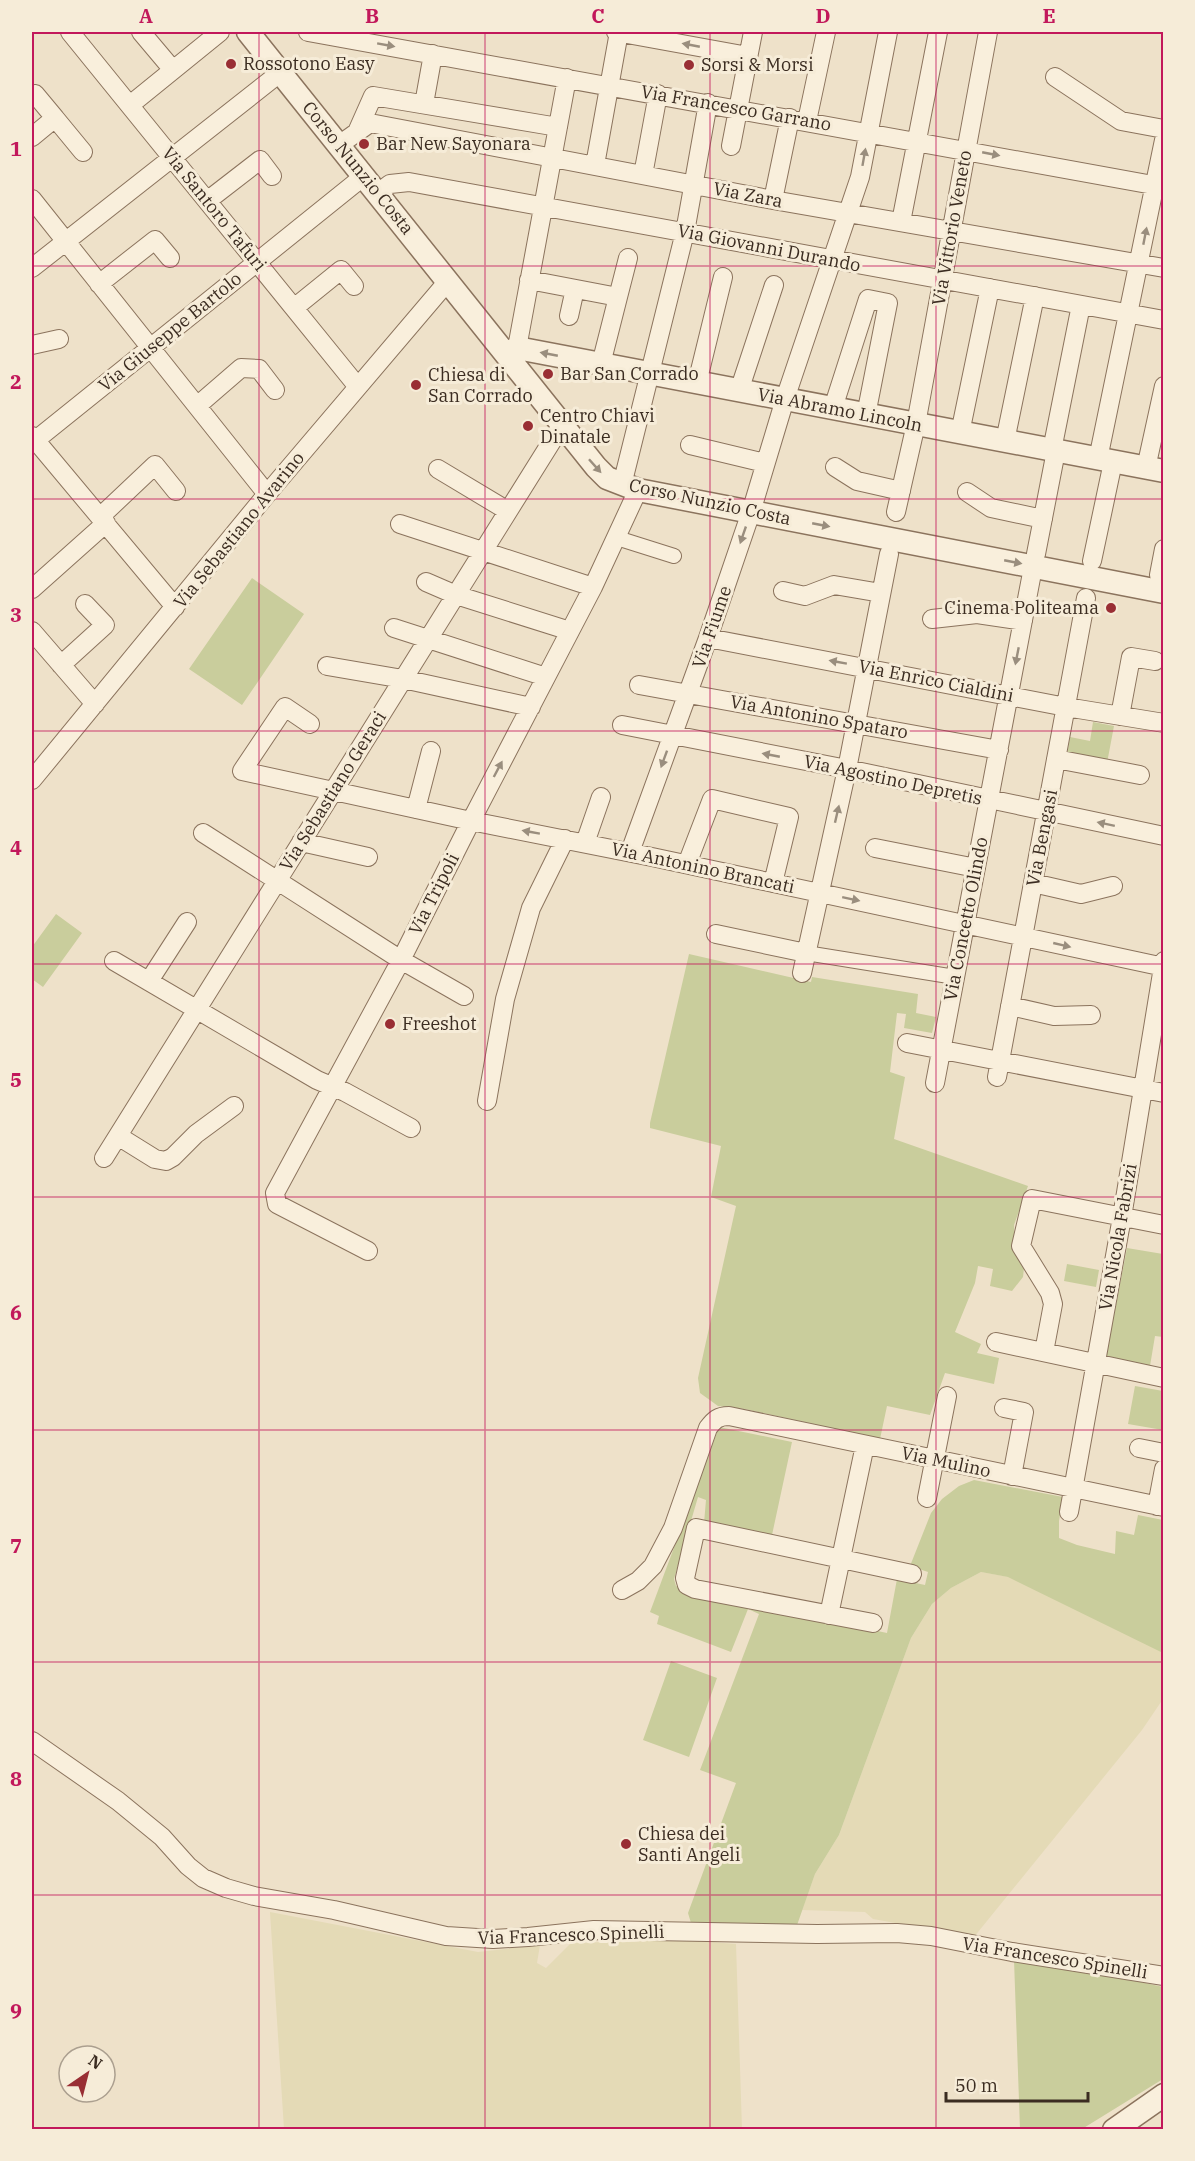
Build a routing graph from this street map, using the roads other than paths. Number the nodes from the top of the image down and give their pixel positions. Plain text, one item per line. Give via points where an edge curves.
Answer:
1 (70, 32) edge
2 (141, 32) edge
3 (220, 32) edge
4 (249, 32) edge
5 (308, 32) edge
6 (618, 32) edge
7 (753, 32) edge
8 (826, 32) edge
9 (888, 32) edge
10 (938, 32) edge
11 (988, 32) edge
12 (433, 54) junction
13 (748, 56) junction
14 (173, 70) junction
15 (281, 72) junction
16 (1055, 77) dead end
17 (567, 78) junction
18 (610, 85) junction
19 (35, 94) dead end
20 (658, 94) junction
21 (708, 103) junction
22 (424, 104) junction
23 (130, 105) junction
24 (738, 108) junction
25 (55, 118) junction
26 (799, 119) junction
27 (558, 127) junction
28 (1164, 129) edge
29 (868, 132) junction
30 (32, 137) edge
31 (348, 139) junction
32 (1164, 140) edge
33 (917, 141) junction
34 (731, 146) dead end
35 (966, 150) junction
36 (83, 152) dead end
37 (172, 157) junction
38 (552, 157) junction
39 (595, 165) junction
40 (643, 175) junction
41 (272, 176) dead end
42 (693, 184) junction
43 (371, 185) junction
44 (1159, 186) edge
45 (32, 199) edge
46 (773, 200) junction
47 (207, 201) junction
48 (543, 206) junction
49 (848, 213) junction
50 (901, 222) junction
51 (685, 231) junction
52 (952, 231) junction
53 (65, 241) junction
54 (170, 258) dead end
55 (628, 258) dead end
56 (831, 260) junction
57 (257, 262) junction
58 (1139, 264) junction
59 (32, 268) edge
60 (1164, 268) edge
61 (723, 277) dead end
62 (530, 280) junction
63 (942, 280) junction
64 (448, 281) junction
65 (99, 284) junction
66 (774, 285) dead end
67 (354, 286) dead end
68 (990, 288) junction
69 (575, 289) junction
70 (1035, 296) junction
71 (618, 297) junction
72 (1082, 305) junction
73 (294, 308) junction
74 (1129, 314) junction
75 (569, 316) dead end
76 (1164, 320) edge
77 (59, 339) dead end
78 (32, 345) edge
79 (150, 348) junction
80 (512, 351) junction
81 (601, 364) junction
82 (651, 374) junction
83 (698, 383) junction
84 (1164, 386) edge
85 (358, 387) junction
86 (275, 390) dead end
87 (739, 391) junction
88 (785, 399) junction
89 (197, 406) junction
90 (833, 408) junction
91 (866, 415) junction
92 (916, 424) junction
93 (562, 425) junction
94 (960, 433) junction
95 (33, 440) edge
96 (1005, 441) junction
97 (690, 445) dead end
98 (1054, 450) junction
99 (1106, 460) junction
100 (765, 463) junction
101 (835, 467) dead end
102 (438, 469) dead end
103 (1155, 470) edge
104 (630, 488) junction
105 (176, 491) dead end
106 (901, 491) junction
107 (967, 492) dead end
108 (267, 494) junction
109 (508, 511) junction
110 (752, 512) junction
111 (896, 512) dead end
112 (1042, 519) junction
113 (103, 520) junction
114 (399, 524) dead end
115 (617, 538) junction
116 (1164, 549) edge
117 (483, 551) junction
118 (889, 554) dead end
119 (1036, 554) dead end
120 (674, 556) dead end
121 (1092, 561) dead end
122 (1031, 578) dead end
123 (426, 582) dead end
124 (1161, 584) edge
125 (593, 587) junction
126 (32, 589) edge
127 (783, 591) dead end
128 (881, 592) junction
129 (456, 595) junction
130 (1086, 598) dead end
131 (85, 604) dead end
132 (176, 606) junction
133 (932, 619) dead end
134 (1023, 621) junction
135 (394, 628) dead end
136 (32, 631) edge
137 (570, 631) junction
138 (429, 638) junction
139 (708, 638) junction
140 (1155, 661) dead end
141 (61, 665) junction
142 (327, 666) dead end
143 (867, 667) junction
144 (546, 677) junction
145 (403, 679) junction
146 (639, 685) dead end
147 (688, 694) junction
148 (1009, 695) junction
149 (95, 704) junction
150 (531, 707) junction
151 (1066, 707) junction
152 (1120, 716) junction
153 (856, 723) junction
154 (1164, 723) edge
155 (310, 724) dead end
156 (622, 725) dead end
157 (672, 736) junction
158 (999, 750) junction
159 (430, 751) dead end
160 (1056, 759) junction
161 (847, 769) junction
162 (1140, 776) dead end
163 (32, 780) edge
164 (334, 790) junction
165 (601, 797) dead end
166 (989, 800) junction
167 (416, 809) junction
168 (1047, 811) junction
169 (471, 821) junction
170 (203, 833) dead end
171 (1164, 836) edge
172 (565, 839) junction
173 (301, 842) junction
174 (585, 843) junction
175 (875, 848) dead end
176 (630, 852) junction
177 (368, 857) dead end
178 (687, 864) junction
179 (976, 868) junction
180 (277, 881) junction
181 (773, 883) junction
182 (1033, 883) junction
183 (1113, 886) dead end
184 (819, 893) junction
185 (188, 922) dead end
186 (965, 924) junction
187 (716, 934) dead end
188 (1023, 936) junction
189 (806, 953) junction
190 (401, 960) junction
191 (114, 961) dead end
192 (1163, 965) edge
193 (802, 973) dead end
194 (955, 978) junction
195 (149, 981) junction
196 (464, 996) dead end
197 (1010, 1006) junction
198 (196, 1010) junction
199 (1091, 1015) dead end
200 (1158, 1032) edge
201 (907, 1043) dead end
202 (941, 1050) junction
203 (999, 1069) junction
204 (935, 1083) dead end
205 (332, 1087) junction
206 (1143, 1089) junction
207 (1164, 1093) edge
208 (487, 1101) dead end
209 (234, 1106) dead end
210 (411, 1128) dead end
211 (118, 1136) junction
212 (104, 1158) dead end
213 (1122, 1217) junction
214 (1164, 1225) edge
215 (368, 1251) dead end
216 (996, 1342) dead end
217 (1044, 1352) junction
218 (1096, 1363) junction
219 (1164, 1378) edge
220 (947, 1396) dead end
221 (1004, 1408) dead end
222 (865, 1444) junction
223 (1139, 1448) dead end
224 (1164, 1453) edge
225 (935, 1460) junction
226 (1164, 1469) edge
227 (1012, 1476) junction
228 (1074, 1488) junction
229 (927, 1498) dead end
230 (1160, 1507) edge
231 (1069, 1512) dead end
232 (841, 1559) junction
233 (912, 1574) dead end
234 (622, 1590) dead end
235 (829, 1615) junction
236 (873, 1623) dead end
237 (32, 1741) edge
238 (1164, 1976) edge
239 (1164, 2096) edge
240 (1114, 2130) edge

1 - 23 street, Via Santoro Tafuri
2 - 14 street
3 - 14 street
4 - 15 street, Corso Nunzio Costa
5 -> 12 street, Via Francesco Garrano
13 -> 6 street
6 - 18 street
7 - 13 street
8 - 26 street
9 - 29 street, Via Fiume
10 - 33 street
11 - 35 street, Via Vittorio Veneto
12 - 17 street, Via Francesco Garrano
12 - 22 street
13 - 24 street
14 - 23 street
15 - 31 street, Corso Nunzio Costa
15 - 37 street
16 - 28 street via 1121,121
17 - 18 street, Via Francesco Garrano
17 - 27 street
18 - 20 street, Via Francesco Garrano
18 - 39 street
19 - 25 street
20 - 21 street, Via Francesco Garrano
20 - 40 street
21 - 24 street, Via Francesco Garrano
21 - 42 street, Via Tripoli
22 - 27 street
22 - 31 street via 373,96
23 - 37 street, Via Santoro Tafuri
24 - 26 street, Via Francesco Garrano
24 - 34 street
25 - 30 street
25 - 36 street
26 - 29 street, Via Francesco Garrano
26 - 46 street
27 - 38 street
29 - 33 street, Via Francesco Garrano
49 -> 29 street, Via Fiume via 860,177
31 - 38 street, Via Zara via 370,123
31 - 43 street, Corso Nunzio Costa
32 - 44 street
33 - 35 street, Via Francesco Garrano
33 - 50 street
35 -> 44 street, Via Francesco Garrano
35 - 52 street, Via Vittorio Veneto
37 - 47 street, Via Santoro Tafuri
37 - 53 street
38 - 39 street, Via Zara
38 - 48 street
39 - 40 street, Via Zara
40 - 42 street, Via Zara
41 - 47 street via 260,160
42 - 46 street, Via Zara
42 - 51 street, Via Tripoli
43 - 48 street, Via Giovanni Durando via 409,182
43 - 57 street, Via Giuseppe Bartolo
43 - 64 street, Corso Nunzio Costa
58 -> 44 street
45 - 53 street
46 - 49 street, Via Zara
47 - 57 street, Via Santoro Tafuri
48 - 51 street, Via Giovanni Durando
48 - 62 street
49 - 50 street, Via Zara
49 - 56 street, Via Fiume
50 - 52 street, Via Zara
51 - 56 street, Via Giovanni Durando
51 - 82 street, Via Tripoli
52 - 58 street, Via Zara
52 - 63 street, Via Vittorio Veneto
53 - 59 street
53 - 65 street
54 - 65 street via 155,240
55 - 71 street
56 - 63 street, Via Giovanni Durando
56 - 88 street, Via Fiume
57 - 73 street, Via Santoro Tafuri
57 - 79 street, Via Giuseppe Bartolo
58 - 60 street, Via Zara
58 - 74 street
61 - 83 street
62 - 69 street
62 - 80 street
63 - 68 street, Via Giovanni Durando
63 - 92 street, Via Vittorio Veneto
64 - 80 street, Corso Nunzio Costa
64 - 85 street, Via Sebastiano Avarino
65 - 79 street
66 - 87 street
67 - 73 street via 341,270
68 - 70 street, Via Giovanni Durando
68 - 94 street
69 - 71 street
69 - 75 street
70 - 72 street, Via Giovanni Durando
70 - 96 street
71 - 81 street
72 - 74 street, Via Giovanni Durando
72 - 98 street
73 - 85 street, Via Santoro Tafuri
74 - 76 street, Via Giovanni Durando
74 - 99 street
77 - 78 street
79 - 89 street
79 - 95 street, Via Giuseppe Bartolo
81 -> 80 street, Via Abramo Lincoln
80 - 93 street, Corso Nunzio Costa
81 - 82 street, Via Abramo Lincoln
82 - 83 street, Via Abramo Lincoln
82 - 104 street, Via Tripoli
83 - 87 street, Via Abramo Lincoln
84 - 103 street
85 - 108 street, Via Sebastiano Avarino
86 - 89 street via 259,369 241,368
87 - 88 street, Via Abramo Lincoln
88 - 90 street, Via Abramo Lincoln
88 - 100 street, Via Fiume
89 - 108 street
90 - 91 street, Via Abramo Lincoln
90 - 91 street via 868,299 888,303
91 - 92 street, Via Abramo Lincoln
92 - 94 street, Via Abramo Lincoln
92 - 106 street, Via Vittorio Veneto
93 -> 104 street, Corso Nunzio Costa via 607,478
93 - 109 street, Via Sebastiano Geraci
94 - 96 street, Via Abramo Lincoln
95 - 113 street
96 - 98 street, Via Abramo Lincoln
97 - 100 street
98 - 99 street, Via Abramo Lincoln
98 - 112 street
99 - 103 street, Via Abramo Lincoln
99 - 121 street
100 - 110 street, Via Fiume
101 - 106 street via 857,481
102 - 109 street
104 - 110 street, Corso Nunzio Costa
104 - 115 street, Via Tripoli
105 - 113 street via 155,465
106 - 111 street, Via Vittorio Veneto
107 - 112 street via 990,508
108 - 132 street, Via Sebastiano Avarino
109 - 117 street, Via Sebastiano Geraci
110 -> 124 street, Corso Nunzio Costa
110 -> 139 street, Via Fiume
112 - 119 street
113 - 126 street
113 - 132 street
114 - 117 street
115 - 120 street
115 - 125 street, Via Tripoli
116 - 124 street
117 - 125 street
117 - 129 street, Via Sebastiano Geraci
118 - 128 street
122 - 134 street, Via Concetto Olindo
123 - 129 street
125 - 137 street, Via Tripoli
127 - 128 street via 805,596 834,585
128 - 143 street
129 - 137 street
129 - 138 street, Via Sebastiano Geraci
130 - 151 street, Via Bengasi
131 - 141 street via 105,625
132 - 149 street, Via Sebastiano Avarino
133 - 134 street via 977,614
134 -> 148 street, Via Concetto Olindo
135 - 138 street
136 - 141 street
137 - 144 street, Via Tripoli
138 - 144 street
138 - 145 street, Via Sebastiano Geraci
143 -> 139 street, Via Enrico Cialdini
139 - 147 street, Via Fiume
140 - 152 street via 1131,657
141 - 149 street
142 - 145 street
143 - 148 street, Via Enrico Cialdini
143 - 153 street
144 - 150 street, Via Tripoli
145 - 150 street
145 - 164 street, Via Sebastiano Geraci
146 - 147 street, Via Antonino Spataro
147 - 153 street, Via Antonino Spataro
147 - 157 street, Via Fiume
148 - 151 street, Via Enrico Cialdini
148 - 158 street, Via Concetto Olindo
149 - 163 street, Via Sebastiano Avarino
169 -> 150 street, Via Tripoli
151 - 152 street, Via Enrico Cialdini
151 - 160 street, Via Bengasi
152 - 154 street, Via Enrico Cialdini
153 - 158 street, Via Antonino Spataro
153 - 161 street
155 - 164 street, Via Antonino Brancati via 285,707 242,771
156 - 157 street, Via Agostino Depretis
161 -> 157 street, Via Agostino Depretis
157 -> 176 street, Via Fiume
158 - 166 street, Via Concetto Olindo
159 - 167 street
160 - 162 street
160 - 168 street, Via Bengasi
161 - 166 street, Via Agostino Depretis
184 -> 161 street
164 - 167 street, Via Antonino Brancati
164 - 173 street, Via Sebastiano Geraci
165 - 174 street
166 - 168 street, Via Agostino Depretis
166 - 179 street, Via Concetto Olindo
167 - 169 street, Via Antonino Brancati
171 -> 168 street, Via Agostino Depretis
168 - 182 street, Via Bengasi
172 -> 169 street, Via Antonino Brancati
169 - 190 street, Via Tripoli
170 - 180 street
172 - 174 street, Via Antonino Brancati
172 - 208 street via 531,908 505,999
173 - 177 street
173 - 180 street, Via Sebastiano Geraci
174 - 176 street, Via Antonino Brancati
175 - 179 street
176 - 178 street, Via Antonino Brancati
178 - 181 street, Via Antonino Brancati
178 - 181 street via 712,799 789,817
179 - 186 street, Via Concetto Olindo
180 - 190 street
180 - 198 street, Via Sebastiano Geraci
181 - 184 street, Via Antonino Brancati
182 - 183 street via 1081,894
182 - 188 street, Via Bengasi
184 -> 186 street, Via Antonino Brancati
184 - 189 street
185 - 195 street
186 - 188 street, Via Antonino Brancati
186 - 194 street, Via Concetto Olindo
187 - 189 street
188 -> 192 street, Via Antonino Brancati
188 - 197 street, Via Bengasi
189 - 193 street
189 - 194 street
190 - 196 street
190 - 205 street, Via Tripoli
191 - 195 street
192 - 200 street, Via Nicola Fabrizi
194 - 202 street, Via Concetto Olindo
195 - 198 street
197 - 199 street via 1054,1016
197 - 203 street, Via Bengasi
198 - 205 street
198 - 211 street, Via Sebastiano Geraci
200 - 206 street, Via Nicola Fabrizi
201 - 202 street
202 - 203 street
202 - 204 street, Via Concetto Olindo
203 - 206 street
205 - 210 street
205 - 215 street, Via Tripoli via 275,1193 277,1204
206 - 207 street
206 - 213 street, Via Nicola Fabrizi
209 - 211 street via 166,1161 155,1159
211 - 212 street, Via Sebastiano Geraci
213 - 214 street
213 - 217 street via 1032,1199 1021,1246 1053,1304
213 - 218 street, Via Nicola Fabrizi
216 - 217 street
217 - 218 street
218 - 219 street
218 - 228 street, Via Nicola Fabrizi
220 - 225 street
221 - 227 street via 1024,1412
222 - 225 street, Via Mulino
222 - 232 street
222 - 234 street, Via Mulino via 720,1416 708,1428 673,1528 653,1566
223 - 224 street
225 - 227 street, Via Mulino
225 - 229 street
226 - 230 street
227 - 228 street, Via Mulino
228 - 230 street, Via Mulino
228 - 231 street, Via Nicola Fabrizi
232 - 233 street
232 - 235 street
232 - 235 street via 696,1528 685,1578 687,1585 695,1589
235 - 236 street
237 - 238 street, Via Francesco Spinelli via 118,1801 203,1878 254,1896 446,1936 493,1939 594,1930 897,1933
239 - 240 street

